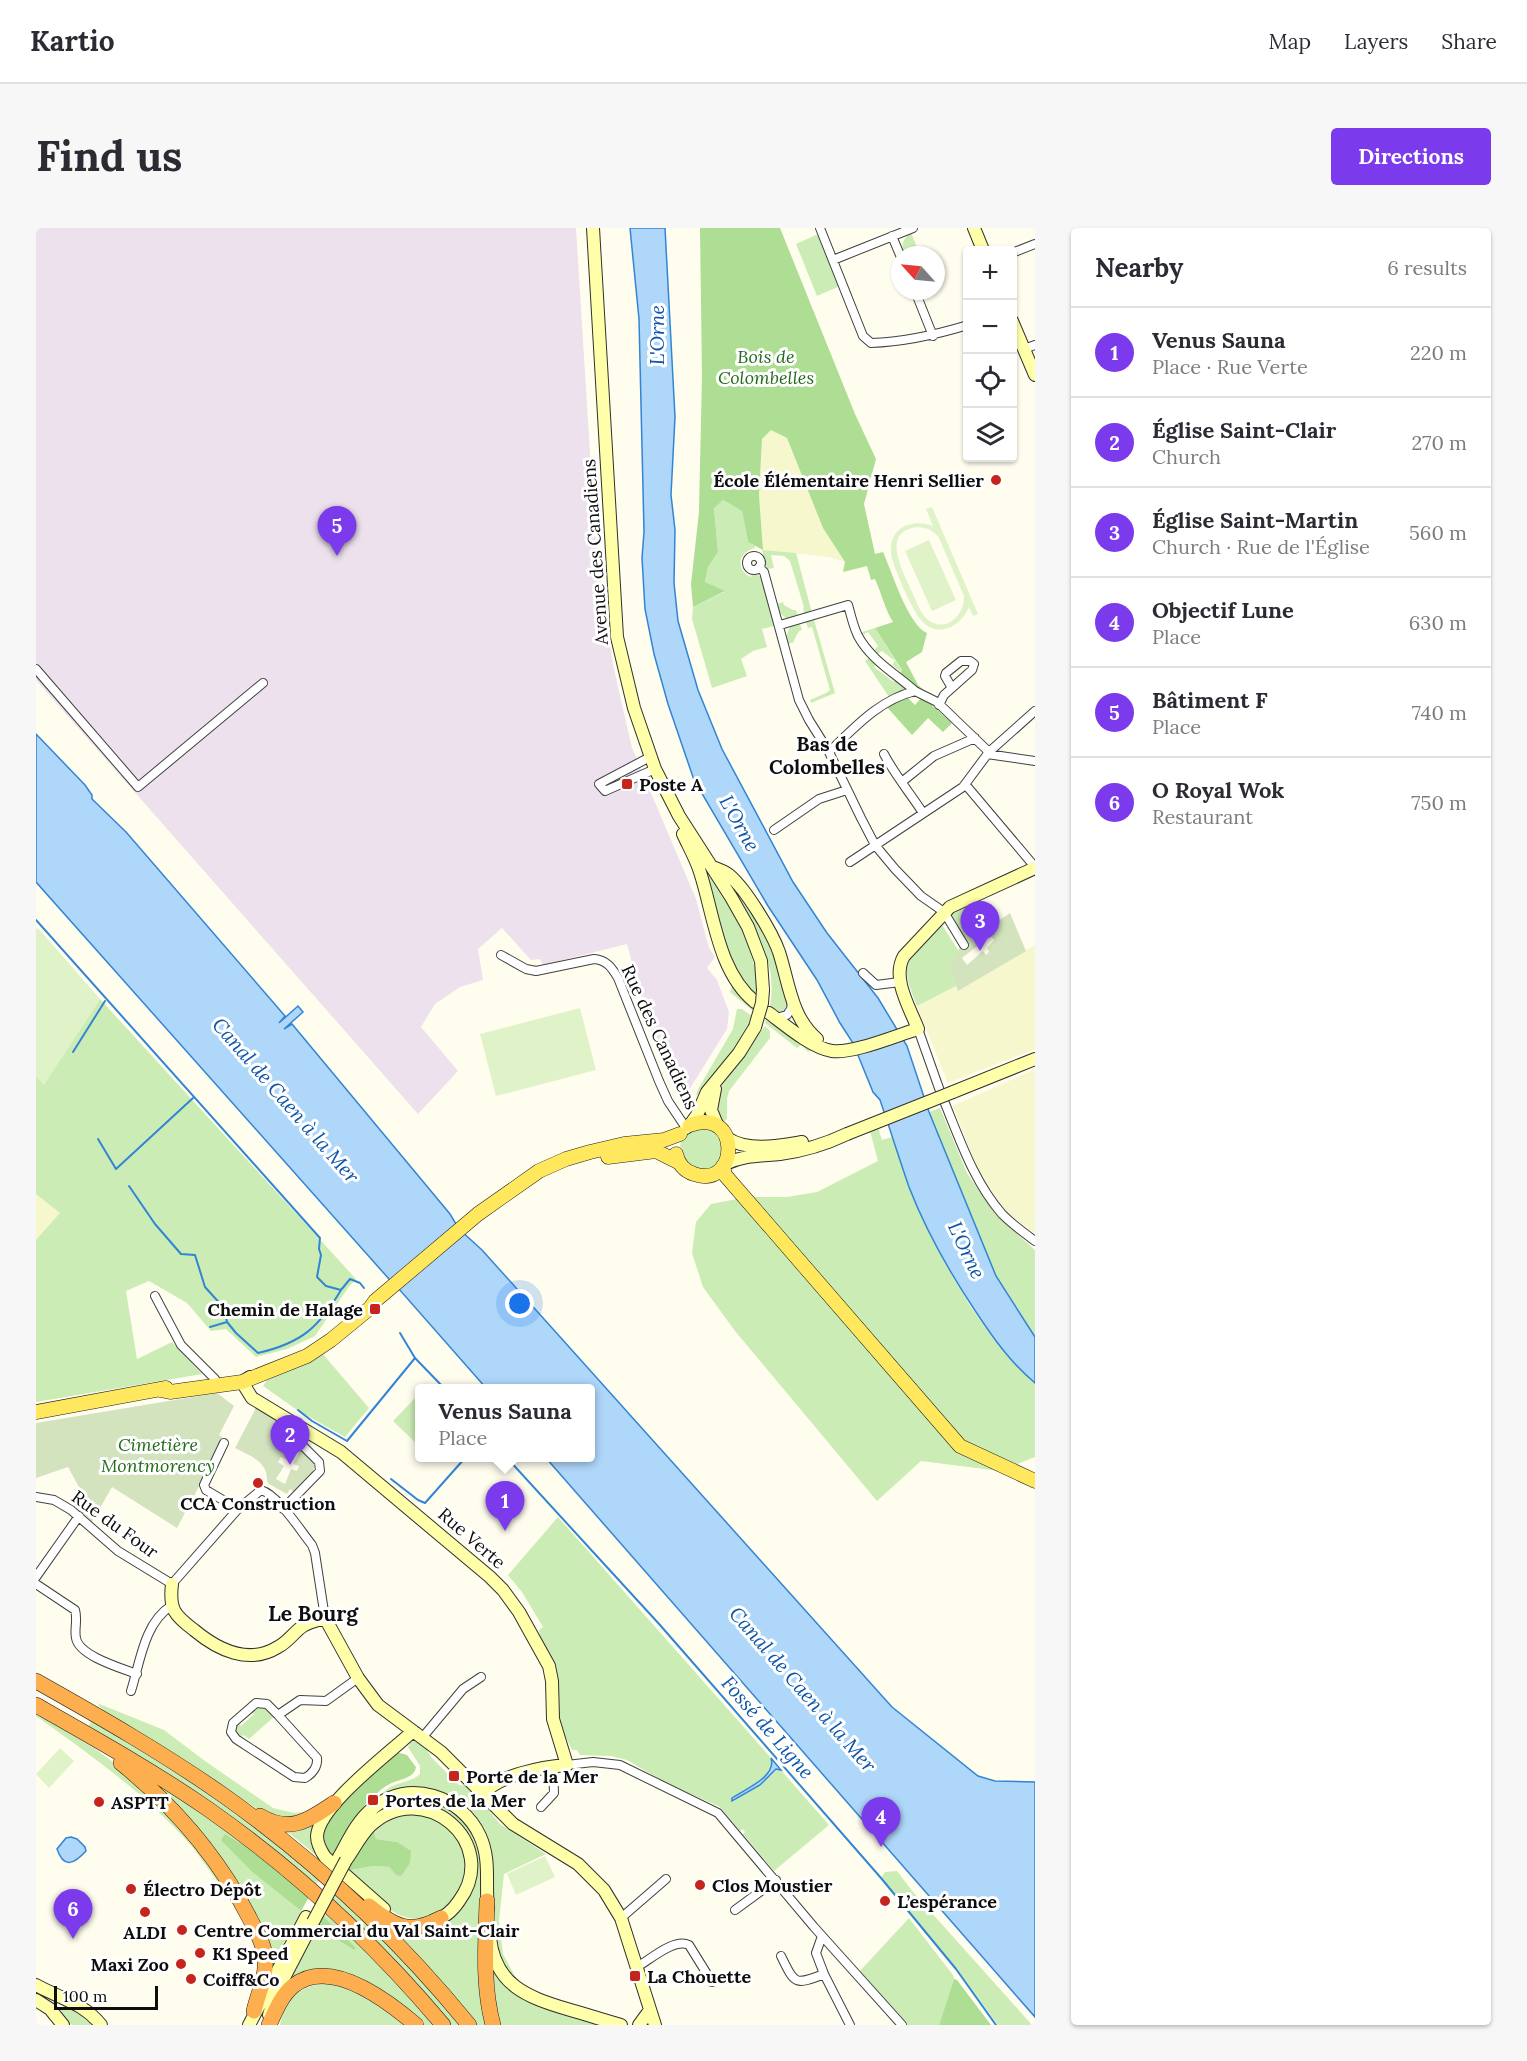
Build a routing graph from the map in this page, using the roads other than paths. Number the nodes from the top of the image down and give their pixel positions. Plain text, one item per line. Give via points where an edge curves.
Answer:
1 (593, 228) edge
2 (820, 228) edge
3 (913, 228) edge
4 (974, 228) edge
5 (904, 230) edge
6 (892, 236) junction
7 (1035, 244) edge
8 (896, 246) edge
9 (981, 246) edge
10 (1017, 251) edge
11 (833, 260) junction
12 (919, 300) edge
13 (963, 327) edge
14 (1017, 328) edge
15 (933, 336) junction
16 (1030, 347) edge
17 (1035, 375) edge
18 (759, 567) dead end
19 (780, 625) junction
20 (36, 669) edge
21 (263, 683) dead end
22 (952, 687) dead end
23 (915, 691) junction
24 (939, 705) junction
25 (1035, 711) edge
26 (975, 738) junction
27 (829, 752) junction
28 (988, 753) junction
29 (884, 754) dead end
30 (1035, 760) edge
31 (652, 763) junction
32 (903, 781) junction
33 (965, 784) junction
34 (847, 790) junction
35 (923, 813) junction
36 (679, 816) junction
37 (774, 830) dead end
38 (875, 844) junction
39 (850, 862) dead end
40 (712, 867) junction
41 (1035, 867) edge
42 (944, 912) junction
43 (964, 945) dead end
44 (501, 955) dead end
45 (863, 973) dead end
46 (900, 982) junction
47 (792, 1000) junction
48 (755, 1002) dead end
49 (772, 1015) joint
50 (918, 1029) junction
51 (829, 1050) junction
52 (1035, 1059) edge
53 (718, 1080) junction
54 (940, 1091) dead end
55 (949, 1097) junction
56 (685, 1129) junction
57 (723, 1133) junction
58 (847, 1134) junction
59 (678, 1161) junction
60 (722, 1169) junction
61 (507, 1193) junction
62 (1035, 1241) edge
63 (155, 1296) dead end
64 (251, 1374) junction
65 (216, 1382) junction
66 (36, 1412) edge
67 (298, 1426) junction
68 (224, 1443) dead end
69 (1035, 1481) edge
70 (36, 1497) edge
71 (238, 1509) junction
72 (283, 1509) junction
73 (79, 1516) junction
74 (36, 1577) edge
75 (36, 1584) edge
76 (172, 1584) junction
77 (171, 1606) junction
78 (325, 1618) junction
79 (136, 1674) junction
80 (481, 1677) dead end
81 (358, 1678) junction
82 (36, 1681) edge
83 (131, 1691) dead end
84 (36, 1705) edge
85 (278, 1715) junction
86 (417, 1734) junction
87 (103, 1744) junction
88 (567, 1765) junction
89 (553, 1766) junction
90 (483, 1794) junction
91 (334, 1803) junction
92 (541, 1807) dead end
93 (244, 1810) junction
94 (343, 1858) junction
95 (322, 1873) junction
96 (666, 1879) dead end
97 (776, 1880) junction
98 (487, 1901) junction
99 (735, 1910) dead end
100 (441, 1918) junction
101 (621, 1918) junction
102 (309, 1919) junction
103 (822, 1936) junction
104 (781, 1956) dead end
105 (637, 1966) junction
106 (824, 1974) junction
107 (712, 1982) dead end
108 (36, 1985) edge
109 (36, 2000) edge
110 (65, 2000) junction
111 (650, 2010) junction
112 (251, 2018) edge
113 (60, 2020) edge
114 (101, 2025) edge
115 (268, 2025) edge
116 (416, 2025) edge
117 (443, 2025) edge
118 (469, 2025) edge
119 (493, 2025) edge
120 (621, 2025) edge
121 (639, 2025) edge
122 (655, 2025) edge
123 (850, 2025) edge
124 (902, 2025) edge

1 - 31 street, Avenue des Canadiens via 618,637 634,708
2 - 11 street
3 - 5 street
4 - 9 street
5 - 6 street
6 - 8 street
6 - 11 street
7 - 10 street
11 - 15 street via 863,336 870,343
12 - 15 street
13 - 15 street
14 - 16 street
16 - 17 street
18 - 19 street
19 - 23 street via 848,605 865,646
19 - 27 street via 801,704
20 - 21 street via 138,787
22 - 24 street
23 - 24 street
23 - 27 street via 875,709
24 - 26 street
25 - 28 street
26 - 28 street
26 - 32 street via 934,756
27 - 34 street
28 - 30 street
28 - 33 street
29 - 32 street
31 - 31 street via 599,784 605,791
31 - 36 street, Avenue des Canadiens
32 - 35 street
33 - 35 street
33 - 41 street
34 - 37 street via 819,800
34 - 38 street
35 - 38 street
36 - 40 street, Avenue des Canadiens
36 - 48 street via 733,975
38 - 39 street
38 - 42 street via 921,896
40 - 47 street via 731,876 765,925 778,949
40 - 53 street, Avenue des Canadiens, bridge via 756,944 763,990 755,1027
41 - 42 street
42 - 43 street
42 - 46 street via 904,956
44 - 56 street, Rue des Canadiens via 536,971 594,959 610,965 668,1101
45 - 46 street via 876,986
46 - 50 street
47 - 49 street via 791,1009 783,1018
47 - 51 street via 799,1019
49 - 51 street via 815,1045
50 - 51 street via 855,1048
50 - 54 street
52 - 55 street
53 - 56 street, Avenue des Canadiens
53 - 57 street, Avenue des Canadiens via 711,1105
55 - 58 street, bridge
55 - 62 street via 973,1169 986,1192 1002,1213
56 - 57 main road via 705,1122
56 - 59 main road via 675,1148
56 - 61 main road via 664,1140 624,1144 572,1157 539,1171
57 - 58 street via 739,1145 751,1147
57 - 60 main road via 729,1151
58 - 60 street via 810,1148 747,1156
59 - 60 main road via 695,1175 705,1176
59 - 61 main road via 656,1151 623,1154 570,1166
60 - 69 main road via 960,1446
61 - 64 main road via 375,1301 315,1343
63 - 65 street via 181,1345
64 - 65 main road
64 - 67 street, Rue Verte via 263,1404
65 - 66 main road
67 - 72 street via 296,1437 319,1461 320,1471
67 - 88 street, Rue Verte via 341,1452 503,1590 549,1666 553,1719
68 - 71 street via 204,1485
70 - 73 street, Rue du Four via 54,1500
71 - 72 street via 261,1490
71 - 76 street
72 - 78 street via 312,1545
73 - 74 street
73 - 76 street, Rue du Four via 118,1551
75 - 79 street via 75,1610 80,1648
76 - 77 street
77 - 78 street via 211,1644 252,1656 279,1647 304,1624
77 - 79 street via 161,1612 151,1629
78 - 81 street
79 - 83 street
80 - 86 street via 463,1689
81 - 85 street via 326,1701 300,1700
81 - 86 street via 378,1705
82 - 93 highway via 168,1759
84 - 87 highway
85 - 85 street via 267,1704 256,1703 233,1723 231,1732 294,1777 305,1778 315,1769 317,1758
86 - 90 street
86 - 91 street
87 - 112 highway via 182,1821 241,1902 265,1955 264,1980
87 - 117 highway via 210,1811 306,1886 374,1949
88 - 89 street
88 - 97 street via 620,1765 709,1807
89 - 90 street via 502,1780
89 - 92 street via 554,1793
90 - 101 street via 513,1824 584,1869 604,1890
91 - 93 highway via 309,1820 293,1824 274,1822
91 - 100 street via 317,1835 325,1857 399,1919 414,1923
93 - 95 highway
94 - 98 street via 361,1819 382,1800 409,1793 440,1797 461,1810 480,1837 488,1867
94 - 100 street via 369,1827 390,1813 409,1808 440,1815 465,1839 471,1866 462,1899
94 - 102 street
95 - 100 highway via 403,1928 426,1926
95 - 118 highway via 394,1942
96 - 101 street
97 - 99 street
97 - 103 street
98 - 119 highway via 485,1971
98 - 120 street via 493,1954 510,1982 532,1997
101 - 105 street
102 - 112 street
102 - 115 street via 272,2001
103 - 106 street via 816,1953
103 - 124 street
104 - 106 street via 799,1982
105 - 107 street via 683,1942 689,1945
105 - 111 street
106 - 123 street
108 - 110 street
109 - 113 street
110 - 113 street via 58,2004
110 - 114 street via 77,2003
111 - 121 street
111 - 122 street
115 - 116 highway via 294,1986 327,1977 361,1986

